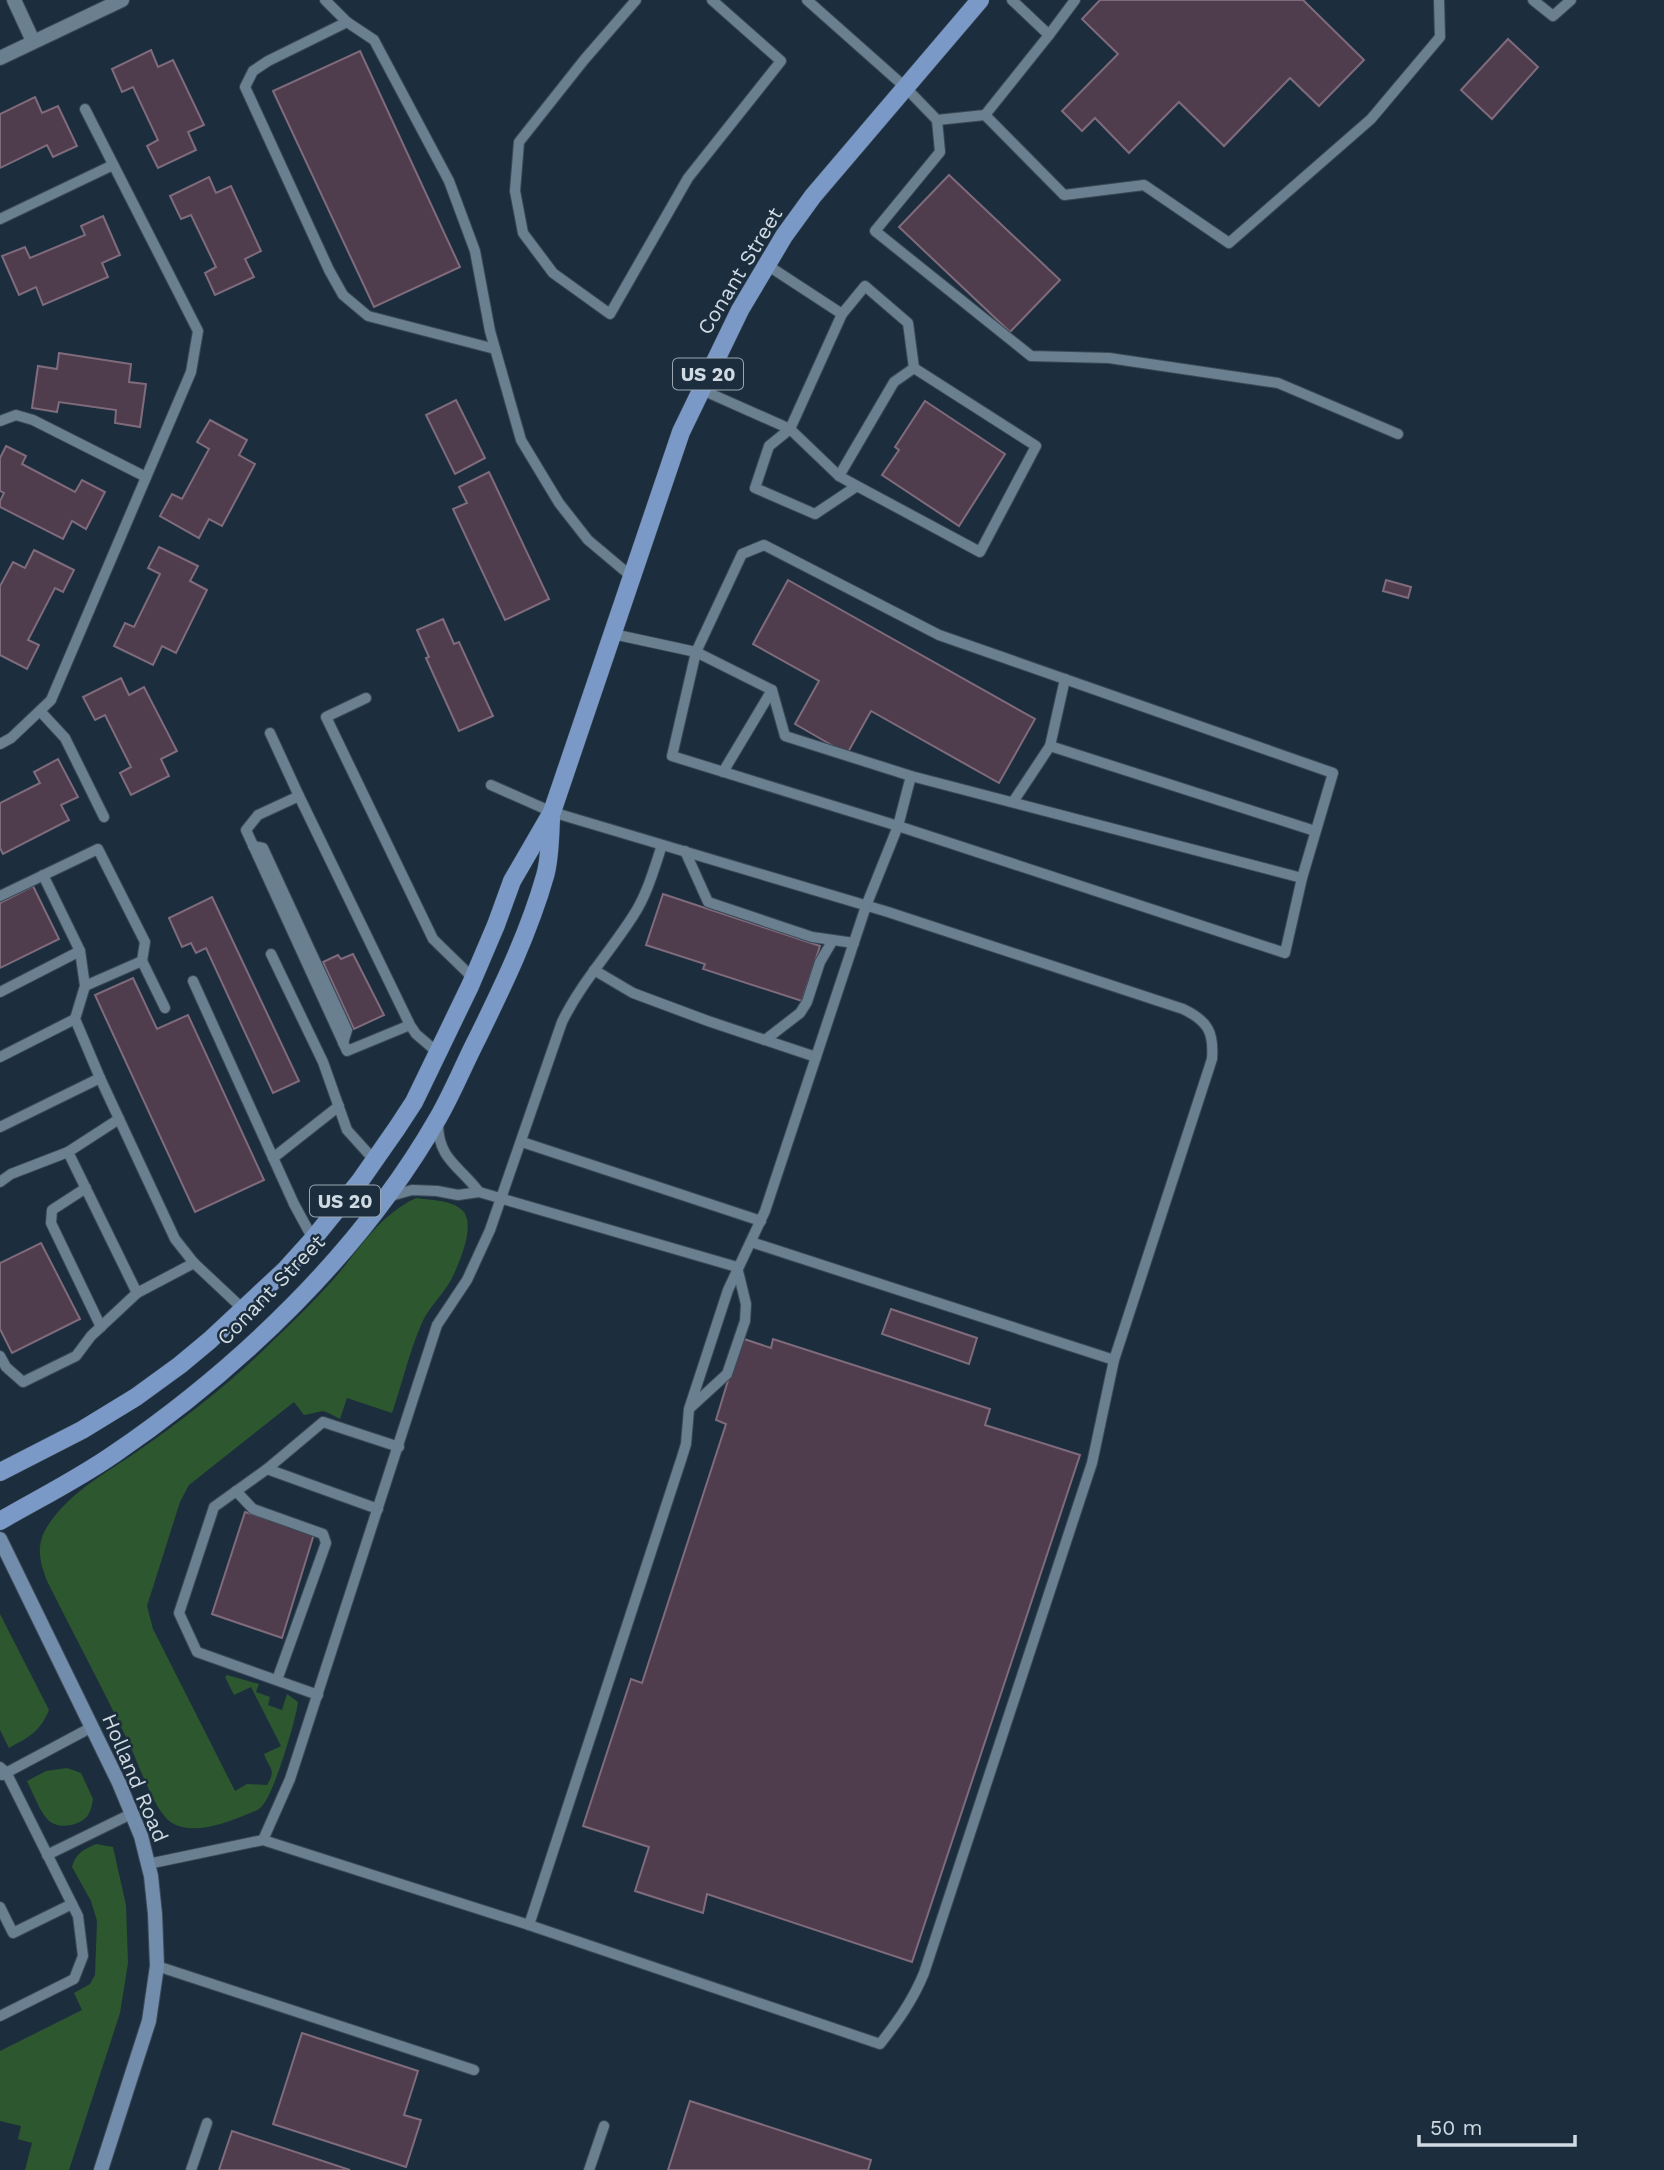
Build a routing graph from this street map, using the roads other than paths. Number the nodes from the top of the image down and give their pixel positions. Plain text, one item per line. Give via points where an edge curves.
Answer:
1 (14, 0) edge
2 (122, 0) edge
3 (325, 0) edge
4 (636, 0) edge
5 (712, 0) edge
6 (807, 0) edge
7 (980, 0) edge
8 (1012, 0) edge
9 (1075, 0) edge
10 (1439, 0) edge
11 (1533, 0) edge
12 (1571, 0) edge
13 (346, 22) junction
14 (1049, 35) junction
15 (33, 41) junction
16 (0, 58) edge
17 (905, 88) junction
18 (85, 109) dead end
19 (985, 115) junction
20 (937, 120) junction
21 (113, 164) junction
22 (0, 219) edge
23 (767, 264) junction
24 (842, 314) junction
25 (495, 349) junction
26 (914, 368) junction
27 (701, 389) junction
28 (0, 421) edge
29 (790, 429) junction
30 (1398, 435) dead end
31 (839, 476) junction
32 (146, 477) junction
33 (857, 486) junction
34 (632, 578) junction
35 (613, 634) junction
36 (696, 652) junction
37 (1065, 679) junction
38 (772, 690) junction
39 (366, 698) dead end
40 (40, 711) junction
41 (270, 733) dead end
42 (0, 744) edge
43 (1050, 746) junction
44 (723, 772) junction
45 (911, 776) junction
46 (491, 785) dead end
47 (299, 796) junction
48 (1013, 802) junction
49 (552, 812) junction
50 (104, 817) dead end
51 (898, 825) junction
52 (1315, 831) junction
53 (662, 845) junction
54 (685, 851) junction
55 (43, 876) junction
56 (1302, 878) junction
57 (0, 896) edge
58 (866, 906) junction
59 (833, 940) junction
60 (855, 943) junction
61 (80, 951) junction
62 (271, 954) dead end
63 (142, 961) junction
64 (594, 970) junction
65 (473, 978) junction
66 (193, 981) dead end
67 (85, 986) junction
68 (0, 992) edge
69 (165, 1008) dead end
70 (75, 1020) junction
71 (410, 1025) junction
72 (765, 1040) junction
73 (437, 1052) junction
74 (0, 1057) edge
75 (816, 1057) junction
76 (100, 1077) junction
77 (339, 1106) junction
78 (119, 1119) junction
79 (438, 1119) junction
80 (0, 1127) edge
81 (522, 1142) junction
82 (68, 1152) junction
83 (273, 1158) junction
84 (375, 1161) junction
85 (0, 1182) edge
86 (86, 1188) junction
87 (479, 1192) junction
88 (383, 1199) junction
89 (502, 1199) junction
90 (761, 1221) junction
91 (313, 1239) junction
92 (751, 1242) junction
93 (194, 1263) junction
94 (737, 1267) junction
95 (137, 1293) junction
96 (243, 1309) junction
97 (101, 1327) junction
98 (0, 1356) edge
99 (1114, 1360) junction
100 (689, 1409) junction
101 (399, 1447) junction
102 (267, 1469) junction
103 (0, 1472) edge
104 (236, 1492) junction
105 (378, 1509) junction
106 (0, 1521) edge
107 (0, 1539) edge
108 (277, 1680) junction
109 (318, 1695) junction
110 (92, 1727) junction
111 (2, 1772) edge
112 (131, 1814) junction
113 (263, 1840) junction
114 (47, 1855) junction
115 (148, 1864) junction
116 (72, 1904) junction
117 (0, 1907) edge
118 (529, 1925) junction
119 (157, 1966) junction
120 (0, 2016) edge
121 (474, 2070) dead end
122 (206, 2123) dead end
123 (604, 2126) dead end
124 (101, 2170) edge
125 (191, 2170) edge
126 (589, 2170) edge

1 - 15 street
2 - 15 street
3 - 13 lane
4 - 5 lane via 519,142 515,191 523,233 554,273 610,314 688,178 781,61
6 - 17 lane
7 - 17 main road, Conant Street / US 20
8 - 14 lane
9 - 14 lane
10 - 19 lane via 1440,37 1371,119 1229,243 1144,185 1064,195
11 - 12 lane via 1553,16
13 - 25 lane via 374,40 450,181 475,251
13 - 25 lane via 253,71 246,87 251,99 343,295 368,316
14 - 19 lane
15 - 16 street
17 - 20 lane
17 - 23 main road, Conant Street / US 20 via 813,196
18 - 21 lane
19 - 20 lane
20 - 30 lane via 940,152 875,231 1031,356 1109,358 1278,383
21 - 22 lane
21 - 32 lane via 198,331 191,372
23 - 24 lane
23 - 27 main road, Conant Street / US 20
24 - 26 lane via 865,286 908,323
24 - 29 lane
25 - 34 lane via 521,440 588,540
26 - 31 lane via 894,382
26 - 33 lane via 1036,446 979,552
27 - 29 lane
27 - 34 main road, Conant Street / US 20 via 681,432
28 - 32 lane via 16,415 33,420
29 - 31 lane
29 - 33 lane via 769,446 755,488 815,514
31 - 33 lane
32 - 40 lane via 51,700
34 - 35 main road, Conant Street / US 20
35 - 36 lane
35 - 49 main road, Conant Street / US 20
36 - 37 lane via 742,554 764,545 939,635
36 - 38 lane
36 - 44 lane via 672,756
37 - 43 lane
37 - 52 lane via 1333,773
38 - 44 lane
38 - 45 lane via 785,736
39 - 65 lane via 326,717 432,939
40 - 42 lane
40 - 50 lane via 65,738
41 - 47 lane
43 - 48 lane
43 - 52 lane
44 - 51 lane
45 - 48 lane
45 - 51 lane
46 - 49 lane
47 - 71 lane
47 - 71 lane via 258,816 246,830 343,1043 347,1051
48 - 56 lane
49 - 53 lane
49 - 65 main road, Conant Street / US 20 via 512,880
49 - 79 main road, Conant Street / US 20 via 546,874 508,975
51 - 56 lane via 1285,953
51 - 58 lane
52 - 56 lane
53 - 54 lane
53 - 64 lane via 646,893
54 - 58 lane
54 - 59 lane via 708,902
55 - 57 lane
55 - 61 lane
55 - 63 lane via 98,849 145,942
58 - 60 lane
58 - 99 lane via 1183,1009 1207,1026 1213,1042 1212,1059
59 - 60 lane
59 - 72 lane via 800,1013
60 - 75 lane
61 - 67 lane
61 - 68 lane
62 - 77 lane
63 - 67 lane
63 - 69 lane
64 - 72 lane via 633,993
64 - 81 lane via 562,1022
65 - 73 main road, Conant Street / US 20
66 - 83 lane
67 - 70 lane
70 - 74 lane
70 - 76 lane
71 - 73 lane
72 - 75 lane
73 - 84 main road, Conant Street / US 20 via 414,1102
75 - 90 lane
76 - 78 lane
76 - 80 lane
77 - 83 lane
77 - 84 lane via 347,1130
78 - 82 lane
78 - 93 lane via 175,1240
79 - 87 lane via 438,1136 449,1162 467,1175
79 - 88 main road, Conant Street / US 20
81 - 89 lane
81 - 90 lane
82 - 85 lane
82 - 86 lane
83 - 91 lane
84 - 91 main road, Conant Street / US 20
86 - 95 lane
86 - 97 lane via 52,1210 51,1223
87 - 88 lane via 458,1195 412,1190
87 - 89 lane
88 - 106 main road, Conant Street / US 20 via 320,1276 223,1370 114,1454
89 - 94 lane
89 - 101 lane via 467,1280 438,1325
90 - 92 lane
91 - 96 main road, Conant Street / US 20
92 - 94 lane
92 - 99 lane
93 - 95 lane
93 - 96 lane
94 - 100 lane
94 - 100 lane via 746,1304 727,1374
95 - 97 lane
96 - 103 main road, Conant Street / US 20 via 136,1397
97 - 98 lane via 76,1356 23,1382
99 - 118 lane via 1092,1463 924,1973 904,2012 880,2043
100 - 118 lane via 682,1457
101 - 102 lane via 323,1422
101 - 105 lane
102 - 104 lane
102 - 105 lane
104 - 108 lane via 253,1509 323,1534 326,1543
104 - 108 lane via 214,1507 179,1613 197,1652
105 - 109 lane
107 - 110 street, Holland Road
108 - 109 lane
109 - 113 lane via 290,1779
110 - 111 lane
110 - 112 street, Holland Road
111 - 114 lane
112 - 114 lane
112 - 115 street, Holland Road
113 - 115 lane
113 - 118 lane
114 - 116 lane
115 - 119 street, Holland Road
116 - 117 lane via 13,1933
116 - 120 lane via 83,1956 74,1979
119 - 121 lane
119 - 124 street, Holland Road via 149,2021
122 - 125 lane
123 - 126 lane

